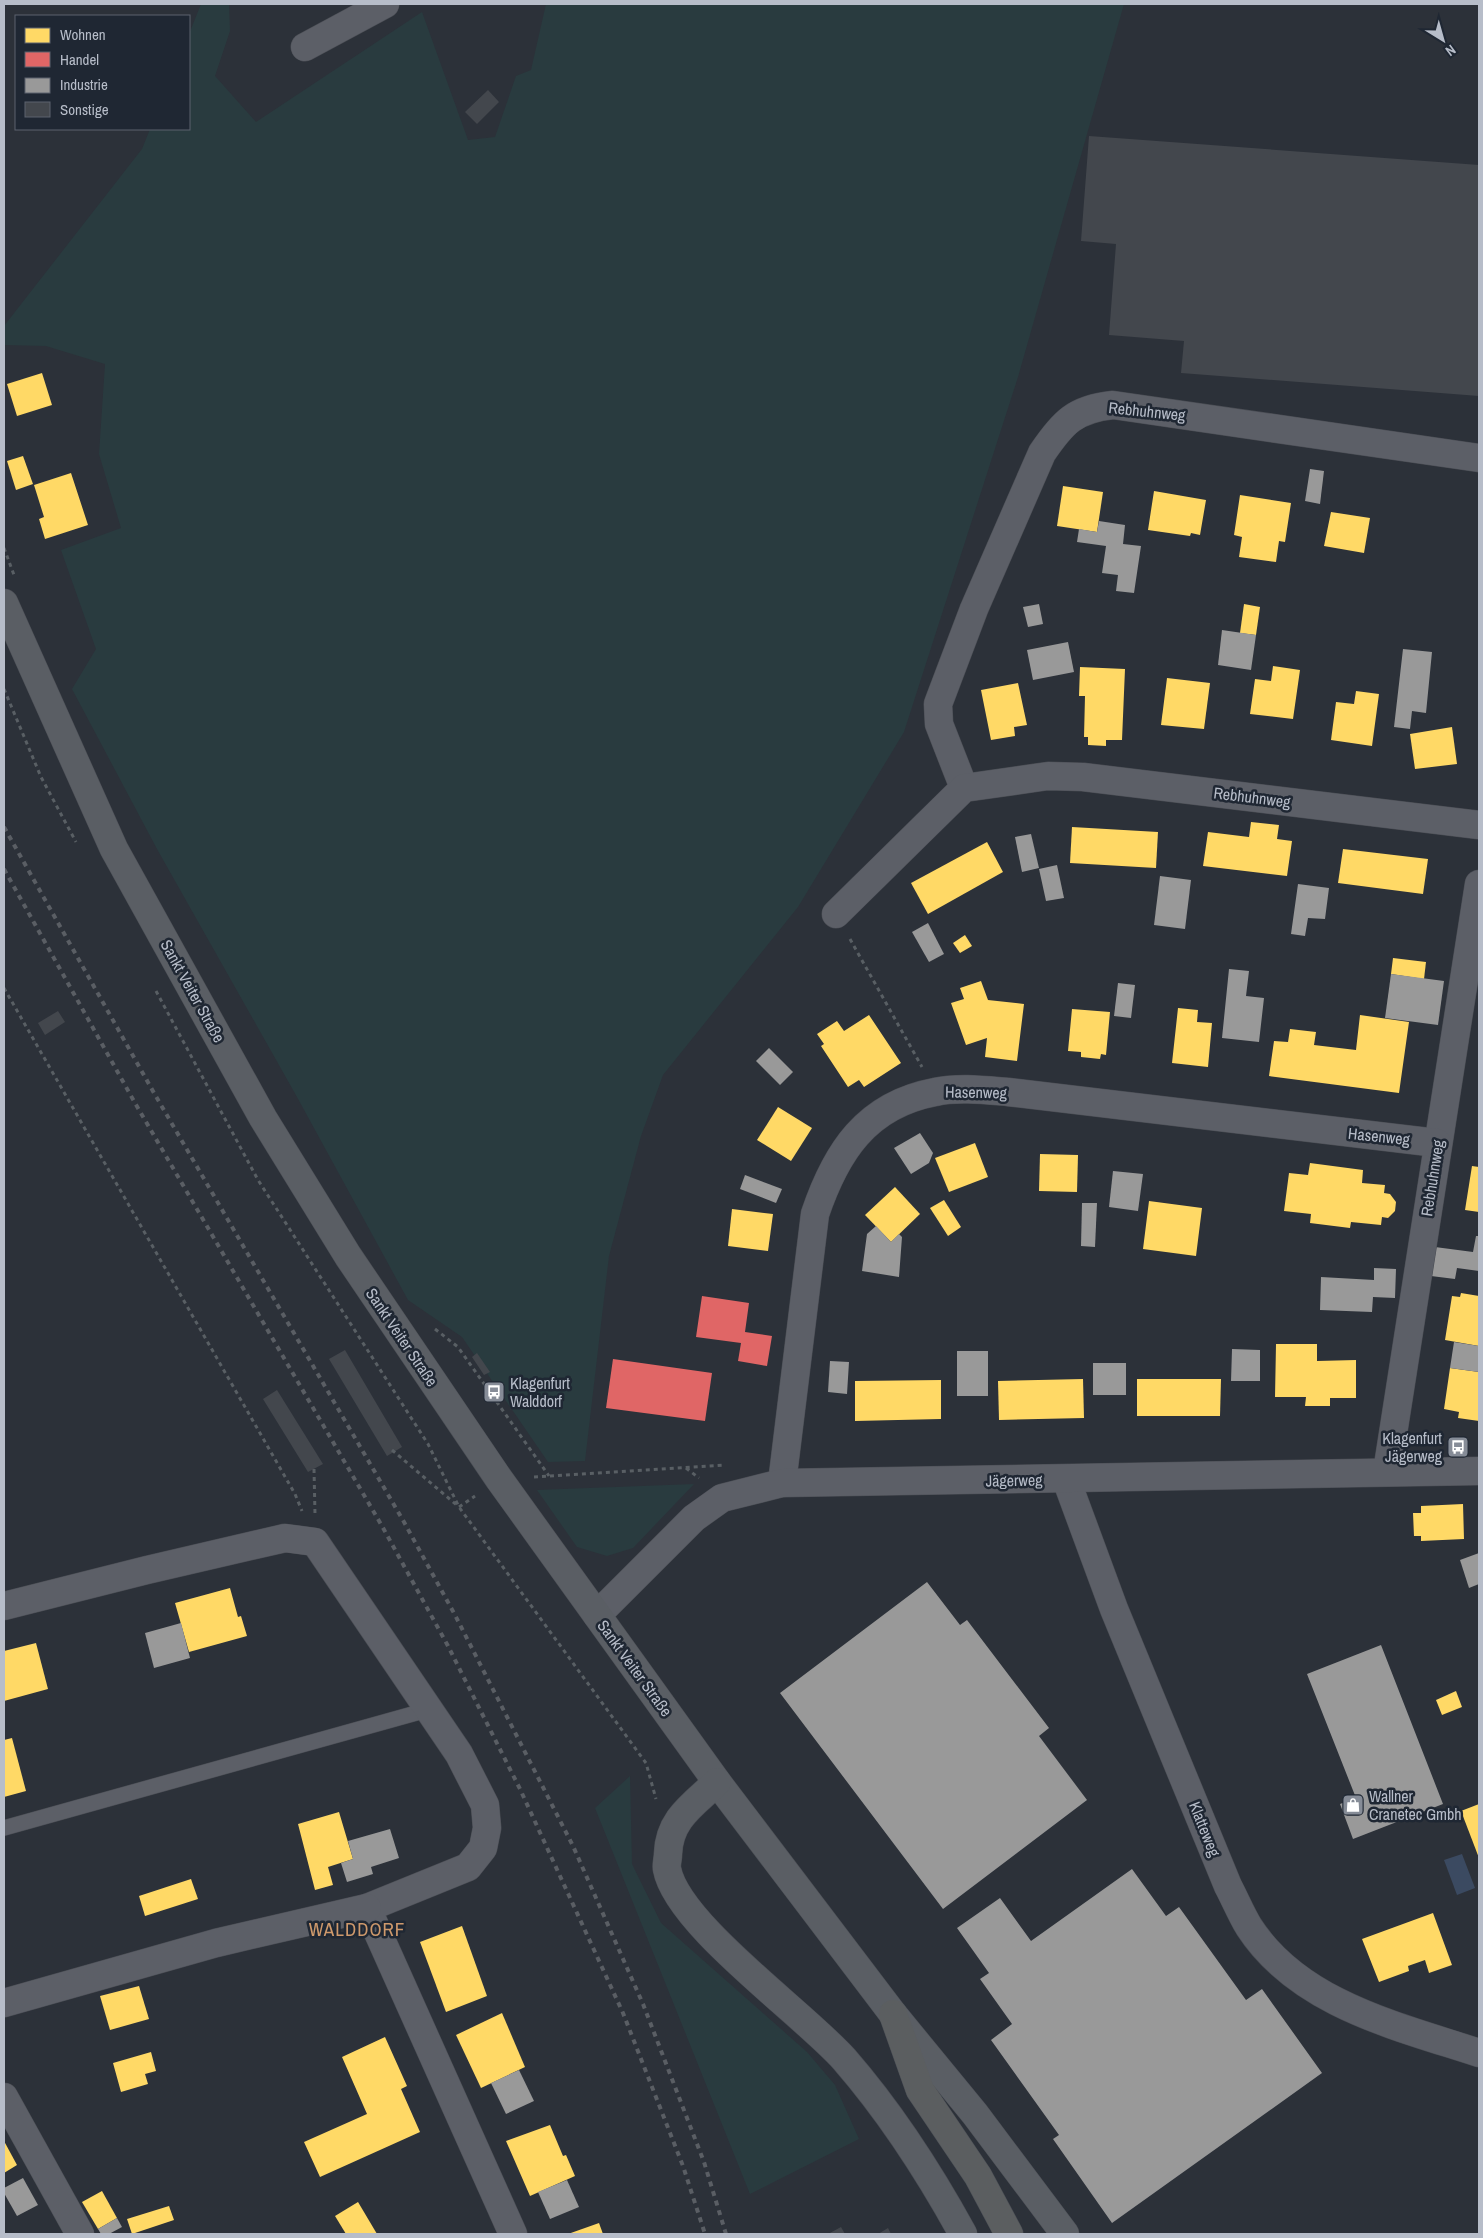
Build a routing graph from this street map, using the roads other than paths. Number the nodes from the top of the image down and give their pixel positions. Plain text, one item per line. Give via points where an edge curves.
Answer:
1 (385, 4) edge
2 (305, 47) dead end
3 (1479, 458) edge
4 (10, 592) edge
5 (964, 788) junction
6 (1479, 825) edge
7 (1479, 884) edge
8 (836, 914) road end
9 (1437, 1143) junction
10 (1479, 1471) edge
11 (1387, 1472) junction
12 (1066, 1479) junction
13 (782, 1482) junction
14 (4, 1606) edge
15 (597, 1615) junction
16 (428, 1710) junction
17 (717, 1782) junction
18 (4, 1828) edge
19 (367, 1908) junction
20 (4, 2003) edge
21 (893, 2014) junction
22 (1479, 2053) edge
23 (4, 2097) edge
24 (80, 2234) edge
25 (513, 2234) edge
26 (963, 2234) edge
27 (1010, 2234) edge
28 (1065, 2234) edge

1 - 2 street
3 - 5 street, Rebhuhnweg via 1113,405 1090,407 1071,418 1042,453 974,609 938,704 939,724
4 - 15 main road, Sankt Veiter Straße via 114,849 263,1118 348,1256 499,1479
5 - 6 street, Rebhuhnweg via 1048,776 1083,777
5 - 8 street
7 - 9 street, Rebhuhnweg
9 - 11 street, Rebhuhnweg
9 - 13 street, Hasenweg via 1008,1092 936,1091 899,1101 868,1123 845,1148 827,1179 815,1214
10 - 11 street, Jägerweg
11 - 12 street, Jägerweg
12 - 13 street, Jägerweg
12 - 22 street, Klatteweg via 1118,1618 1228,1886 1249,1927 1274,1958 1306,1984 1337,2003
13 - 15 street, Jägerweg via 722,1498 701,1513
14 - 16 street via 285,1538 315,1542
15 - 17 main road, Sankt Veiter Straße
16 - 18 lane
16 - 19 street via 459,1754 484,1805 487,1828 483,1848 468,1867
17 - 21 main road, Sankt Veiter Straße
17 - 26 main road via 677,1819 668,1840 667,1870 681,1900 712,1936 843,2058 892,2119 937,2187
19 - 20 street via 216,1943
19 - 25 street
21 - 27 highway via 920,2090 978,2176
21 - 28 main road, Sankt Veiter Straße via 975,2114
23 - 24 street

